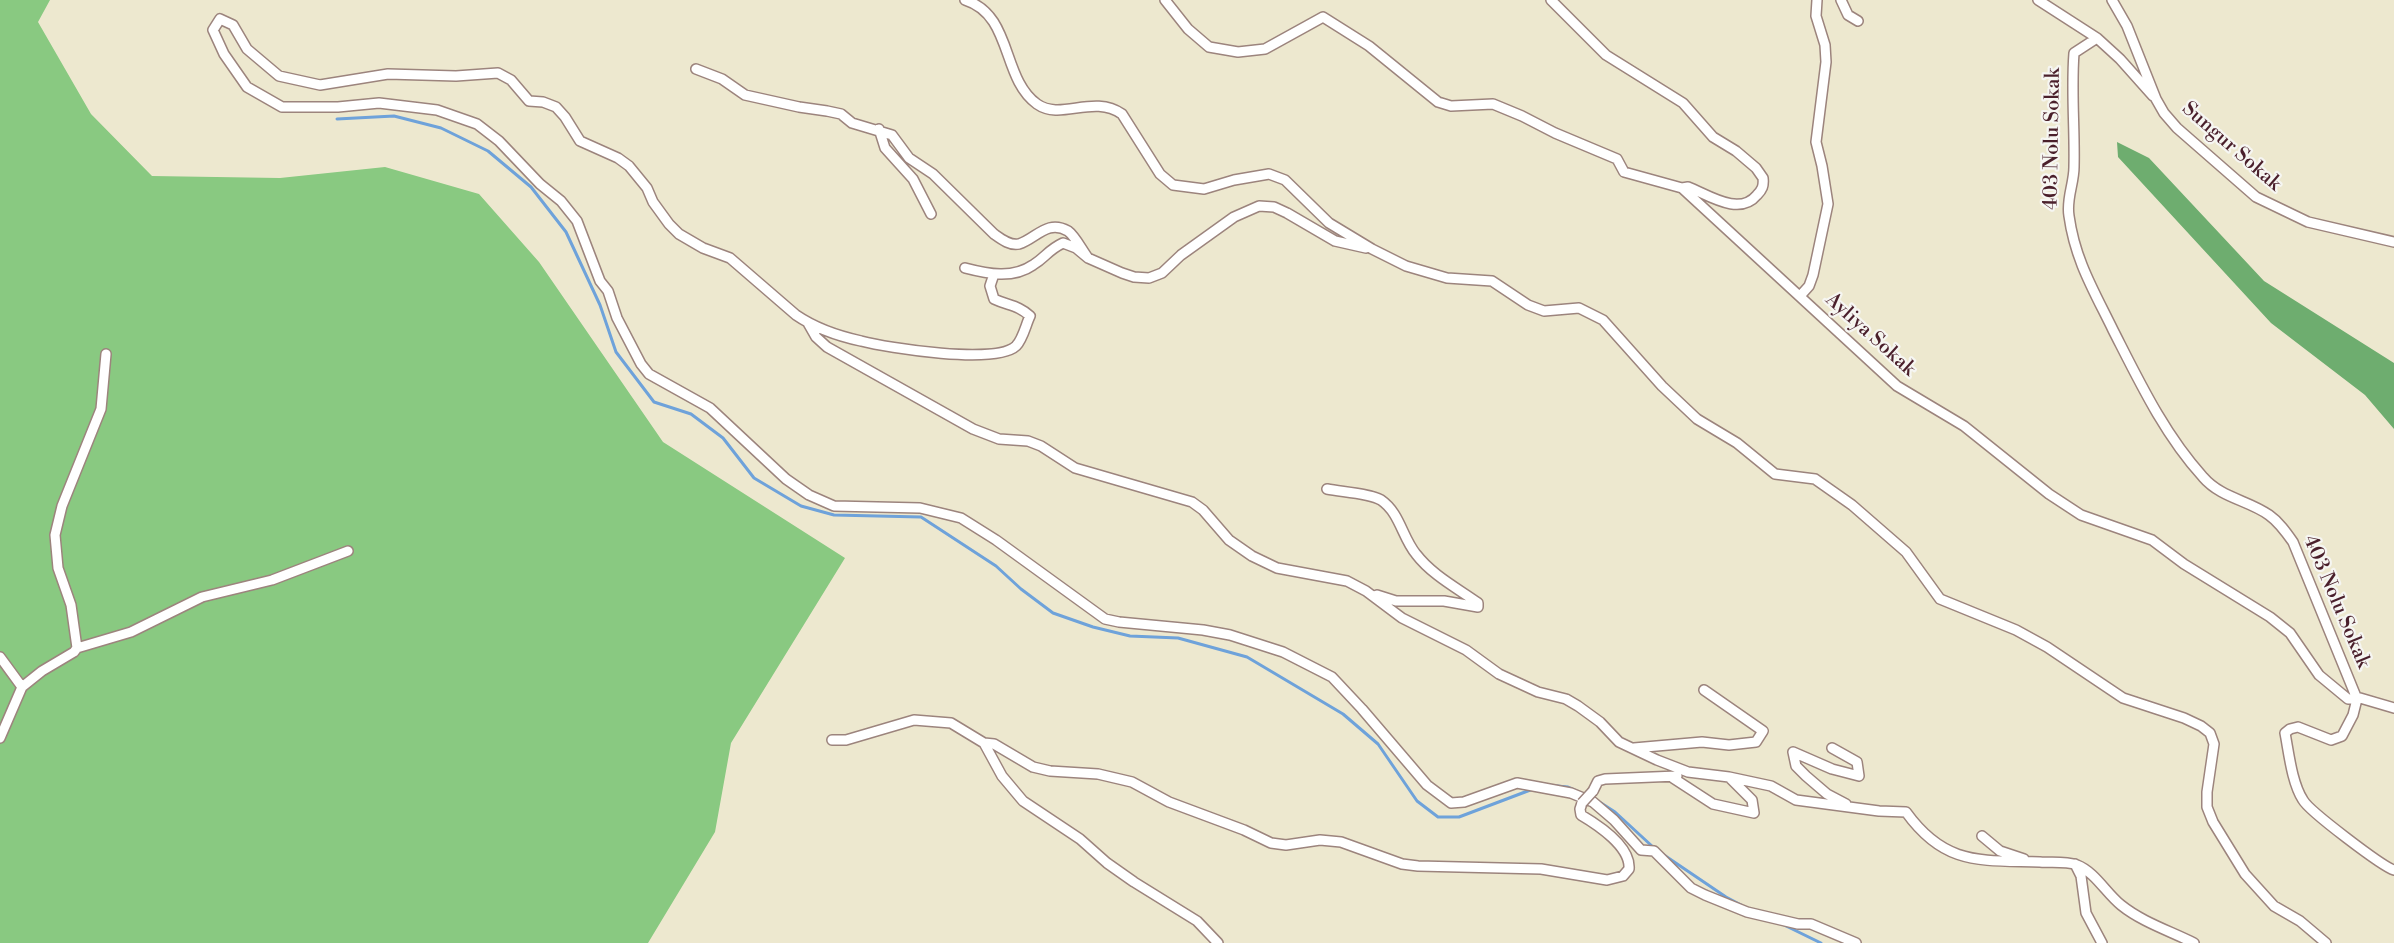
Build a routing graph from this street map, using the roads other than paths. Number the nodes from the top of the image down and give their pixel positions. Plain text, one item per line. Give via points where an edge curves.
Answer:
1 (965, 0) edge
2 (1165, 0) edge
3 (1551, 0) edge
4 (1817, 0) edge
5 (1841, 0) edge
6 (2038, 0) edge
7 (2112, 0) edge
8 (1858, 21) dead end
9 (2097, 38) junction
10 (696, 69) dead end
11 (2156, 99) junction
12 (879, 129) junction
13 (1682, 188) junction
14 (932, 214) dead end
15 (2394, 242) edge
16 (1372, 249) junction
17 (1088, 258) junction
18 (965, 268) dead end
19 (994, 274) junction
20 (1800, 296) junction
21 (808, 323) junction
22 (106, 354) dead end
23 (1327, 489) dead end
24 (348, 550) dead end
25 (1366, 591) junction
26 (77, 648) junction
27 (0, 657) edge
28 (22, 687) junction
29 (1704, 690) dead end
30 (2357, 699) junction
31 (2394, 708) edge
32 (0, 738) edge
33 (832, 740) dead end
34 (984, 743) junction
35 (1632, 748) junction
36 (1832, 748) dead end
37 (1688, 772) junction
38 (1729, 777) junction
39 (1673, 778) junction
40 (1851, 806) junction
41 (1982, 836) dead end
42 (2032, 862) junction
43 (2075, 864) junction
44 (2394, 870) edge
45 (1218, 943) edge
46 (1856, 943) edge
47 (2102, 943) edge
48 (2194, 943) edge
49 (2326, 943) edge

1 - 16 street via 995,22 1023,90 1038,105 1053,110 1101,105 1113,108 1122,114 1160,174 1173,185 1204,189 1269,174 1285,180 1329,223
2 - 13 street via 1188,29 1209,47 1238,52 1265,49 1323,17 1369,46 1438,102 1493,104 1617,159 1624,172
3 - 13 street via 1606,55 1683,104 1718,142 1756,168 1764,183 1754,200 1739,204
4 - 20 street via 1816,16 1826,62 1816,142 1828,204 1813,275
5 - 8 street via 1848,15
6 - 9 street
7 - 11 street, Sungur Sokak via 2127,26
9 - 11 street
9 - 30 street, 403 Nolu Sokak via 2074,53 2073,60 2074,169 2068,214 2079,261 2172,439 2220,492 2268,514 2293,542
10 - 12 street via 722,79 744,95 841,114 852,123
11 - 15 street, Sungur Sokak via 2177,128 2265,203 2308,222
12 - 14 street via 885,148 913,179
12 - 17 street via 892,135 909,158 933,174 1005,242 1019,244 1042,230 1055,228 1069,232
13 - 20 street, Ayliya Sokak
16 - 17 street via 1335,242 1287,213 1259,206 1234,217 1162,273 1149,278 1134,277
16 - 49 street via 1407,266 1447,278 1492,281 1528,305 1544,310 1579,308 1603,320 1697,419 1737,443 1775,474 1815,479 1851,505 1906,552 1940,599 2016,630 2124,698 2201,726 2210,733 2214,744 2207,792 2213,822 2245,874 2274,906
17 - 19 street via 1063,243 1050,249 1034,265 1009,274
18 - 19 street
19 - 21 street via 990,286 994,299 1020,306 1030,316 1016,346 991,355 887,347
20 - 30 street, Ayliya Sokak via 1897,386 1964,426 2081,515 2152,540 2270,617 2290,633 2319,675 2348,699
21 - 25 street via 827,347 973,429 999,439 1028,441 1075,468 1192,502 1229,540 1252,556 1291,572 1347,581
21 - 46 street via 730,258 679,234 629,166 580,141 556,107 529,101 511,80 498,74 388,74 307,83 279,76 247,49 233,25 220,19 213,30 224,54 248,87 282,107 379,103 409,106 451,114 489,132 577,221 617,318 649,374 710,408 786,479 809,495 834,506 920,508 961,518 1105,619 1230,635 1282,652 1332,678 1427,784 1451,803 1517,783 1577,795 1593,802 1614,820 1641,850 1654,851 1691,888 1747,912 1811,924
22 - 26 street via 101,409 62,506 55,535 58,568 71,605
23 - 25 street via 1368,495 1386,504 1419,558 1478,603 1478,607 1396,602
24 - 26 street via 273,580 202,597 131,632
25 - 35 street via 1402,618 1472,653 1499,674 1578,706 1619,742
26 - 28 street
27 - 28 street
28 - 32 street
29 - 35 street via 1763,731 1756,742
30 - 31 street, Ayliya Sokak
30 - 44 street, 403 Nolu Sokak via 2342,736 2331,740 2298,728 2290,729 2286,740 2304,801 2379,864
33 - 34 street via 846,740 914,720 951,723
34 - 39 street, bridge via 994,744 1033,767 1132,782 1169,802 1271,843 1341,842 1402,864 1541,869 1607,879 1623,876 1629,869 1627,855 1598,825 1581,815 1582,803 1605,779
34 - 45 street via 1002,776 1023,801 1134,882 1197,921
35 - 37 street
36 - 40 street via 1857,762 1860,776 1793,752 1796,766 1827,794
37 - 38 street
37 - 39 street
38 - 39 street via 1752,800 1754,813 1713,804
38 - 40 street via 1771,786 1796,800
40 - 42 street via 1906,812 1916,827 1948,852 1990,861
41 - 42 street via 2000,851
42 - 43 street
43 - 47 street via 2081,876 2086,914
43 - 48 street via 2085,869 2120,905

